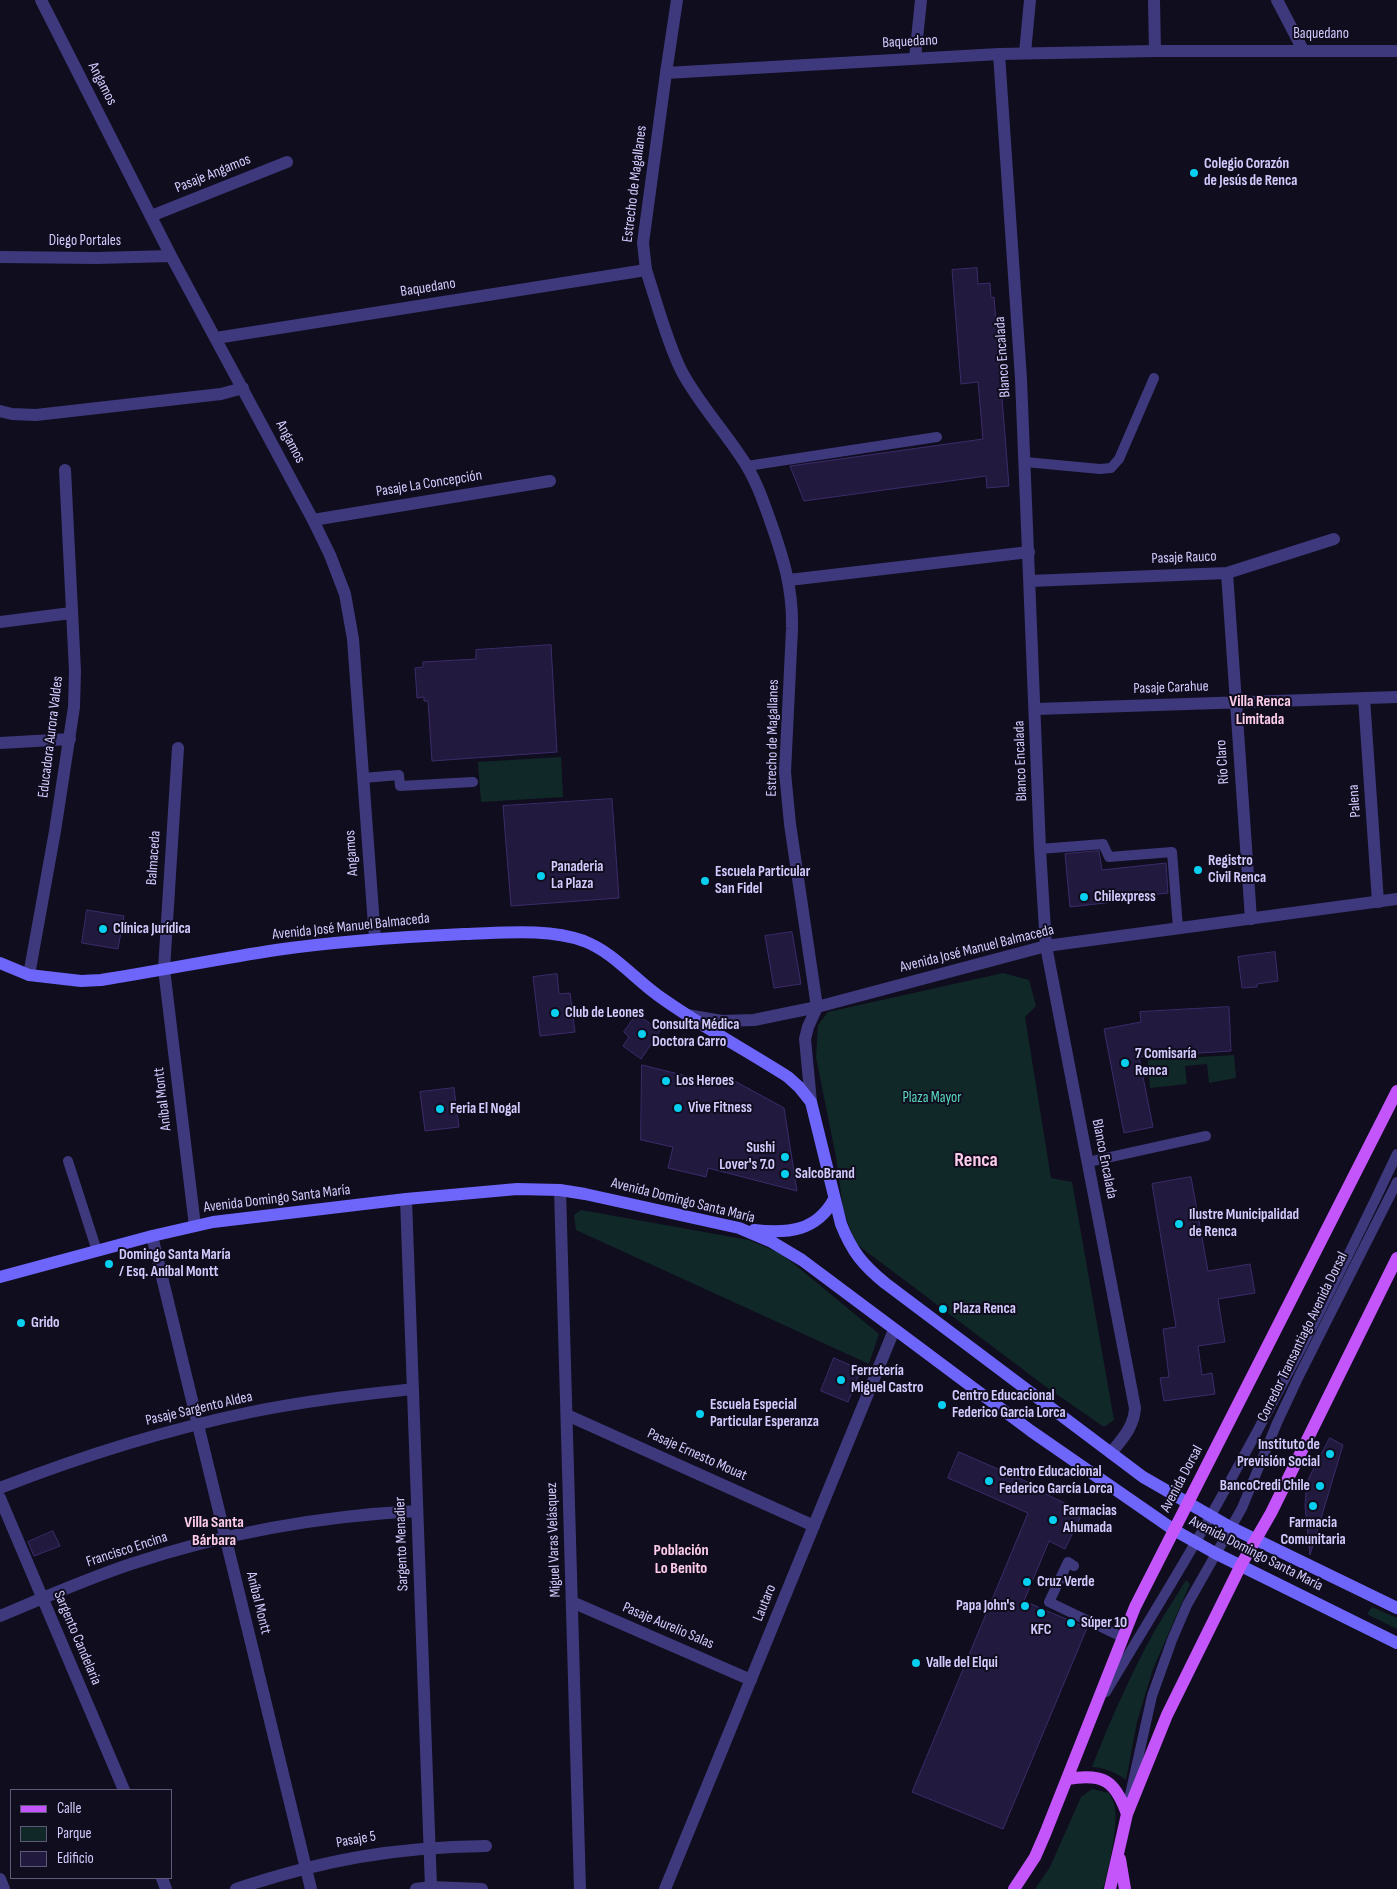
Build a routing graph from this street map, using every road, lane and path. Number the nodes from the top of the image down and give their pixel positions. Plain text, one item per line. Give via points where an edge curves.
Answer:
1 (41, 0) edge
2 (677, 0) edge
3 (921, 0) edge
4 (1030, 0) edge
5 (1154, 0) edge
6 (1277, 0) edge
7 (1303, 50) junction
8 (1155, 51) junction
9 (1397, 51) edge
10 (1025, 53) junction
11 (999, 54) junction
12 (915, 58) junction
13 (666, 73) junction
14 (287, 162) dead end
15 (151, 216) junction
16 (171, 256) junction
17 (0, 257) edge
18 (646, 270) junction
19 (216, 338) junction
20 (1154, 378) dead end
21 (243, 388) junction
22 (0, 411) edge
23 (937, 437) dead end
24 (1025, 462) junction
25 (747, 466) junction
26 (65, 470) dead end
27 (550, 481) dead end
28 (313, 520) junction
29 (1334, 539) dead end
30 (1029, 552) junction
31 (1227, 573) junction
32 (789, 580) junction
33 (1030, 581) junction
34 (71, 613) junction
35 (0, 622) edge
36 (1397, 697) edge
37 (1364, 698) junction
38 (1235, 702) junction
39 (1036, 709) junction
40 (70, 739) junction
41 (0, 743) edge
42 (178, 748) dead end
43 (363, 778) junction
44 (473, 782) dead end
45 (1040, 849) junction
46 (1397, 899) edge
47 (1378, 902) junction
48 (1251, 919) junction
49 (1178, 928) junction
50 (375, 939) junction
51 (1046, 946) junction
52 (0, 963) edge
53 (164, 969) junction
54 (29, 975) junction
55 (817, 1006) junction
56 (686, 1014) junction
57 (1397, 1091) edge
58 (810, 1102) junction
59 (1206, 1136) dead end
60 (1397, 1154) edge
61 (68, 1161) dead end
62 (1088, 1162) junction
63 (1397, 1182) edge
64 (560, 1190) junction
65 (406, 1199) junction
66 (834, 1199) junction
67 (195, 1226) junction
68 (739, 1228) junction
69 (152, 1236) junction
70 (97, 1251) junction
71 (1397, 1258) edge
72 (0, 1277) edge
73 (894, 1330) junction
74 (413, 1389) junction
75 (567, 1415) junction
76 (198, 1424) junction
77 (1111, 1453) junction
78 (0, 1488) edge
79 (0, 1498) edge
80 (1188, 1503) junction
81 (417, 1511) junction
82 (1211, 1515) junction
83 (814, 1526) junction
84 (1230, 1527) junction
85 (1174, 1530) junction
86 (225, 1537) junction
87 (1256, 1539) junction
88 (1195, 1542) junction
89 (1215, 1553) junction
90 (1241, 1565) junction
91 (1074, 1566) dead end
92 (43, 1598) junction
93 (572, 1602) junction
94 (1397, 1608) edge
95 (0, 1616) edge
96 (1122, 1637) junction
97 (1397, 1643) edge
98 (751, 1680) junction
99 (1093, 1714) junction
100 (1067, 1779) junction
101 (124, 1789) edge
102 (1127, 1814) junction
103 (486, 1846) dead end
104 (429, 1847) junction
105 (1119, 1851) junction
106 (306, 1867) junction
107 (0, 1879) edge
108 (431, 1887) junction
109 (4, 1889) edge
110 (236, 1889) edge
111 (311, 1889) edge
112 (416, 1889) edge
113 (482, 1889) edge
114 (580, 1889) edge
115 (665, 1889) edge
116 (1014, 1889) edge
117 (1110, 1889) edge
118 (1125, 1889) edge

1 - 15 street, Angamos
2 - 13 street, Estrecho de Magallanes
3 - 12 street
4 - 10 street
5 - 8 street
6 - 7 street
7 - 8 street, Baquedano
7 - 9 street, Baquedano
8 - 10 street, Baquedano
10 - 11 street, Baquedano
11 - 12 street, Baquedano
11 - 24 street, Blanco Encalada
12 - 13 street, Baquedano
13 - 18 street, Estrecho de Magallanes via 643,243
14 - 15 street, Pasaje Angamos
15 - 16 street, Angamos
16 - 17 street, Diego Portales
16 - 19 street, Angamos
18 - 19 street, Baquedano
18 - 25 street, Estrecho de Magallanes via 681,369
19 - 21 street, Angamos
20 - 24 lane via 1119,459 1111,468
21 - 22 street via 221,394 36,415
21 - 28 street, Angamos
23 - 25 lane
24 - 30 street, Blanco Encalada
25 - 32 street, Estrecho de Magallanes via 766,507
26 - 34 street, Educadora Aurora Valdes
27 - 28 street, Pasaje La Concepción
28 - 43 street, Angamos via 338,575 350,616
29 - 31 street, Pasaje Rauco
30 - 32 street
30 - 33 street, Blanco Encalada
31 - 33 street, Pasaje Rauco
31 - 38 street, Río Claro
32 - 55 street, Estrecho de Magallanes via 792,629 785,772
33 - 39 street, Blanco Encalada
34 - 35 street
34 - 40 street, Educadora Aurora Valdes via 75,671
36 - 37 street, Pasaje Carahue
37 - 38 street, Pasaje Carahue
37 - 47 street, Palena
38 - 39 street, Pasaje Carahue
38 - 48 street, Río Claro
39 - 45 street, Blanco Encalada
40 - 41 street
40 - 54 street, Educadora Aurora Valdes
42 - 53 street, Balmaceda
43 - 44 lane via 398,775 400,786
43 - 50 street, Angamos
45 - 49 lane via 1102,844 1109,857 1172,852
45 - 51 street, Blanco Encalada
46 - 47 street, Avenida José Manuel Balmaceda
47 - 48 street, Avenida José Manuel Balmaceda
48 - 49 street, Avenida José Manuel Balmaceda
49 - 51 street, Avenida José Manuel Balmaceda
50 - 53 main road, Avenida José Manuel Balmaceda via 276,950
50 - 56 main road, Avenida José Manuel Balmaceda via 511,933 546,933 573,938 602,950 649,989
51 - 55 street, Avenida José Manuel Balmaceda
51 - 62 street, Blanco Encalada
52 - 54 main road, Avenida José Manuel Balmaceda
53 - 54 main road, Avenida José Manuel Balmaceda via 81,981
53 - 67 street, Aníbal Montt
55 - 56 street, Avenida José Manuel Balmaceda via 738,1021
55 - 58 street via 804,1039
56 - 58 main road, Avenida José Manuel Balmaceda via 788,1077
57 - 80 main road, Avenida Dorsal
58 - 66 main road, Avenida José Manuel Balmaceda
59 - 62 lane
60 - 82 lane, Corredor Transantiago Avenida Dorsal via 1348,1258
61 - 70 lane
62 - 77 street, Blanco Encalada via 1135,1408 1130,1428
63 - 84 lane, Corredor Transantiago Avenida Dorsal via 1276,1423 1242,1508
64 - 65 main road, Avenida Domingo Santa María via 517,1189
64 - 68 main road, Avenida Domingo Santa María
64 - 75 street, Miguel Varas Velásquez
65 - 67 main road, Avenida Domingo Santa María
65 - 74 street, Sargento Menadier
66 - 68 main road via 823,1215 797,1230
66 - 77 main road, Avenida Domingo Santa María via 847,1240 870,1270
67 - 69 main road, Avenida Domingo Santa María
68 - 73 main road, Avenida Domingo Santa María via 802,1260
69 - 70 main road, Avenida Domingo Santa María
69 - 76 street, Aníbal Montt
70 - 72 main road, Avenida Domingo Santa María
71 - 87 main road
73 - 83 street, Lautaro
73 - 85 main road, Avenida Domingo Santa María via 1031,1431
74 - 76 street, Pasaje Sargento Aldea via 307,1402
74 - 81 street, Sargento Menadier
75 - 83 street, Pasaje Ernesto Mouat
75 - 93 street, Miguel Varas Velásquez
76 - 78 street, Pasaje Sargento Aldea via 93,1454
76 - 86 street, Aníbal Montt
77 - 80 main road, Avenida Domingo Santa María
79 - 92 street, Sargento Candelaria
80 - 82 main road, Avenida Domingo Santa María
80 - 85 main road, Avenida Dorsal
81 - 86 street, Francisco Encina via 320,1519
81 - 104 street, Sargento Menadier
82 - 84 main road, Avenida Domingo Santa María
82 - 88 lane, Corredor Transantiago Avenida Dorsal
83 - 98 street, Lautaro
84 - 87 main road, Avenida Domingo Santa María
84 - 89 lane, Corredor Transantiago Avenida Dorsal
85 - 88 main road, Avenida Domingo Santa María
85 - 96 main road, Avenida Dorsal
86 - 92 street, Francisco Encina via 131,1564
86 - 106 street, Aníbal Montt
87 - 90 main road
87 - 94 main road, Avenida Domingo Santa María
88 - 89 main road, Avenida Domingo Santa María
88 - 99 lane, Corredor Transantiago Avenida Dorsal
89 - 90 main road, Avenida Domingo Santa María
89 - 102 lane, Corredor Transantiago Avenida Dorsal via 1187,1605 1159,1674 1146,1718
90 - 97 main road, Avenida Domingo Santa María
90 - 102 main road via 1167,1715
91 - 96 lane via 1068,1562 1049,1602
92 - 95 street, Francisco Encina
92 - 101 street, Sargento Candelaria
93 - 98 street, Pasaje Aurelio Salas
93 - 114 street, Miguel Varas Velásquez
96 - 99 main road, Avenida Dorsal
98 - 115 street, Lautaro
99 - 100 main road, Avenida Dorsal
100 - 102 main road via 1096,1778 1111,1784
100 - 116 main road, Avenida Dorsal via 1035,1857
102 - 105 main road
103 - 104 street, Pasaje 5
104 - 106 street, Pasaje 5 via 369,1854
104 - 108 street, Sargento Menadier
105 - 117 main road
105 - 118 main road
106 - 110 street, Pasaje 5
106 - 111 street, Aníbal Montt
107 - 109 street
108 - 112 street
108 - 113 street

